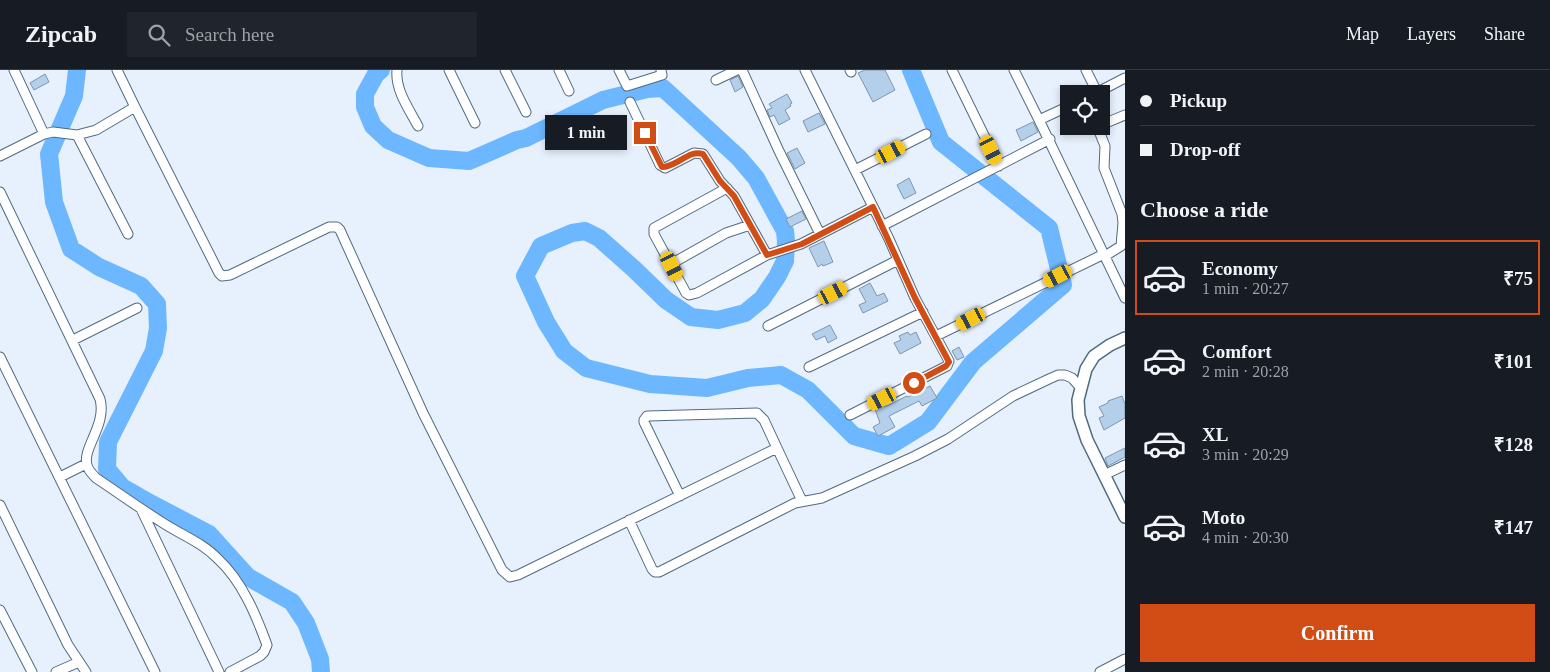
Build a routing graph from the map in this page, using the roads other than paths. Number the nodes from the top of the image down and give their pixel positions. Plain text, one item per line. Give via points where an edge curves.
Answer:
1 (14, 70) edge
2 (117, 70) edge
3 (397, 70) edge
4 (449, 70) edge
5 (505, 70) edge
6 (558, 70) edge
7 (619, 70) edge
8 (661, 70) edge
9 (736, 70) edge
10 (742, 70) edge
11 (805, 70) edge
12 (952, 70) edge
13 (1014, 70) edge
14 (1086, 70) edge
15 (1125, 78) edge
16 (716, 80) dead end
17 (1092, 85) edge
18 (1110, 86) edge
19 (569, 91) dead end
20 (630, 102) dead end
21 (135, 107) junction
22 (1060, 110) edge
23 (526, 112) dead end
24 (1125, 114) edge
25 (1039, 120) junction
26 (1110, 121) edge
27 (475, 123) dead end
28 (418, 126) dead end
29 (48, 133) junction
30 (926, 134) dead end
31 (77, 135) junction
32 (1101, 135) edge
33 (1050, 140) junction
34 (0, 156) edge
35 (998, 166) junction
36 (855, 170) junction
37 (727, 188) junction
38 (0, 192) edge
39 (2, 202) edge
40 (873, 207) junction
41 (1124, 217) edge
42 (750, 225) junction
43 (882, 226) junction
44 (128, 234) dead end
45 (820, 234) junction
46 (767, 255) junction
47 (1104, 255) junction
48 (898, 260) junction
49 (671, 264) junction
50 (1125, 298) edge
51 (137, 308) dead end
52 (923, 312) junction
53 (768, 326) dead end
54 (936, 336) junction
55 (1125, 338) edge
56 (73, 340) junction
57 (0, 357) edge
58 (809, 367) dead end
59 (4, 375) edge
60 (1080, 387) junction
61 (850, 415) dead end
62 (778, 448) junction
63 (86, 464) junction
64 (1125, 465) edge
65 (1104, 475) junction
66 (60, 476) junction
67 (680, 496) junction
68 (802, 501) junction
69 (0, 505) edge
70 (141, 508) junction
71 (1125, 518) edge
72 (629, 520) junction
73 (0, 610) edge
74 (1125, 659) edge
75 (78, 662) junction
76 (32, 672) edge
77 (56, 672) edge
78 (86, 672) edge
79 (155, 672) edge
80 (219, 672) edge
81 (230, 672) edge
82 (1100, 672) edge

1 - 29 street
2 - 21 street
3 - 28 street via 401,94
4 - 27 street
5 - 23 street
6 - 19 street
7 - 8 street via 627,86 662,75
9 - 16 street
10 - 45 street
11 - 36 street
12 - 35 street
13 - 25 street
14 - 17 street
15 - 18 street
20 - 37 street via 662,167 699,153 707,158
21 - 31 street via 96,130
21 - 72 street via 222,276 329,227 340,230 423,413 506,574 510,577 518,575
22 - 25 street
24 - 26 street
25 - 33 street
29 - 31 street
29 - 34 street
30 - 36 street
31 - 44 street
32 - 41 street via 1105,146 1104,168
33 - 35 street
33 - 47 street
35 - 43 street
36 - 40 street
37 - 42 street
37 - 49 street via 654,228 654,234
38 - 39 street
39 - 56 street
40 - 43 street
40 - 45 street
41 - 47 street via 1121,246
42 - 46 street
42 - 49 street via 726,232
43 - 48 street
45 - 46 street
46 - 49 street via 692,295 686,293
47 - 50 street
47 - 54 street
48 - 52 street
48 - 53 street
51 - 56 street
52 - 54 street
52 - 58 street
54 - 61 street via 949,362 946,366
55 - 60 street via 1094,356
56 - 63 street via 102,407
57 - 59 street
59 - 66 street
60 - 65 street via 1078,400 1082,427
60 - 68 street via 1065,375 1049,379 1013,396 948,439 915,456 822,498
62 - 67 street
62 - 67 street via 757,413 646,416 644,422
62 - 68 street
63 - 66 street
63 - 70 street via 96,478
64 - 65 street
65 - 71 street
66 - 79 street
67 - 72 street
68 - 72 street via 659,572 652,569
69 - 75 street
70 - 80 street
70 - 81 street via 218,558 244,594 267,645 260,656
73 - 76 street
74 - 82 street
75 - 77 street
75 - 78 street

